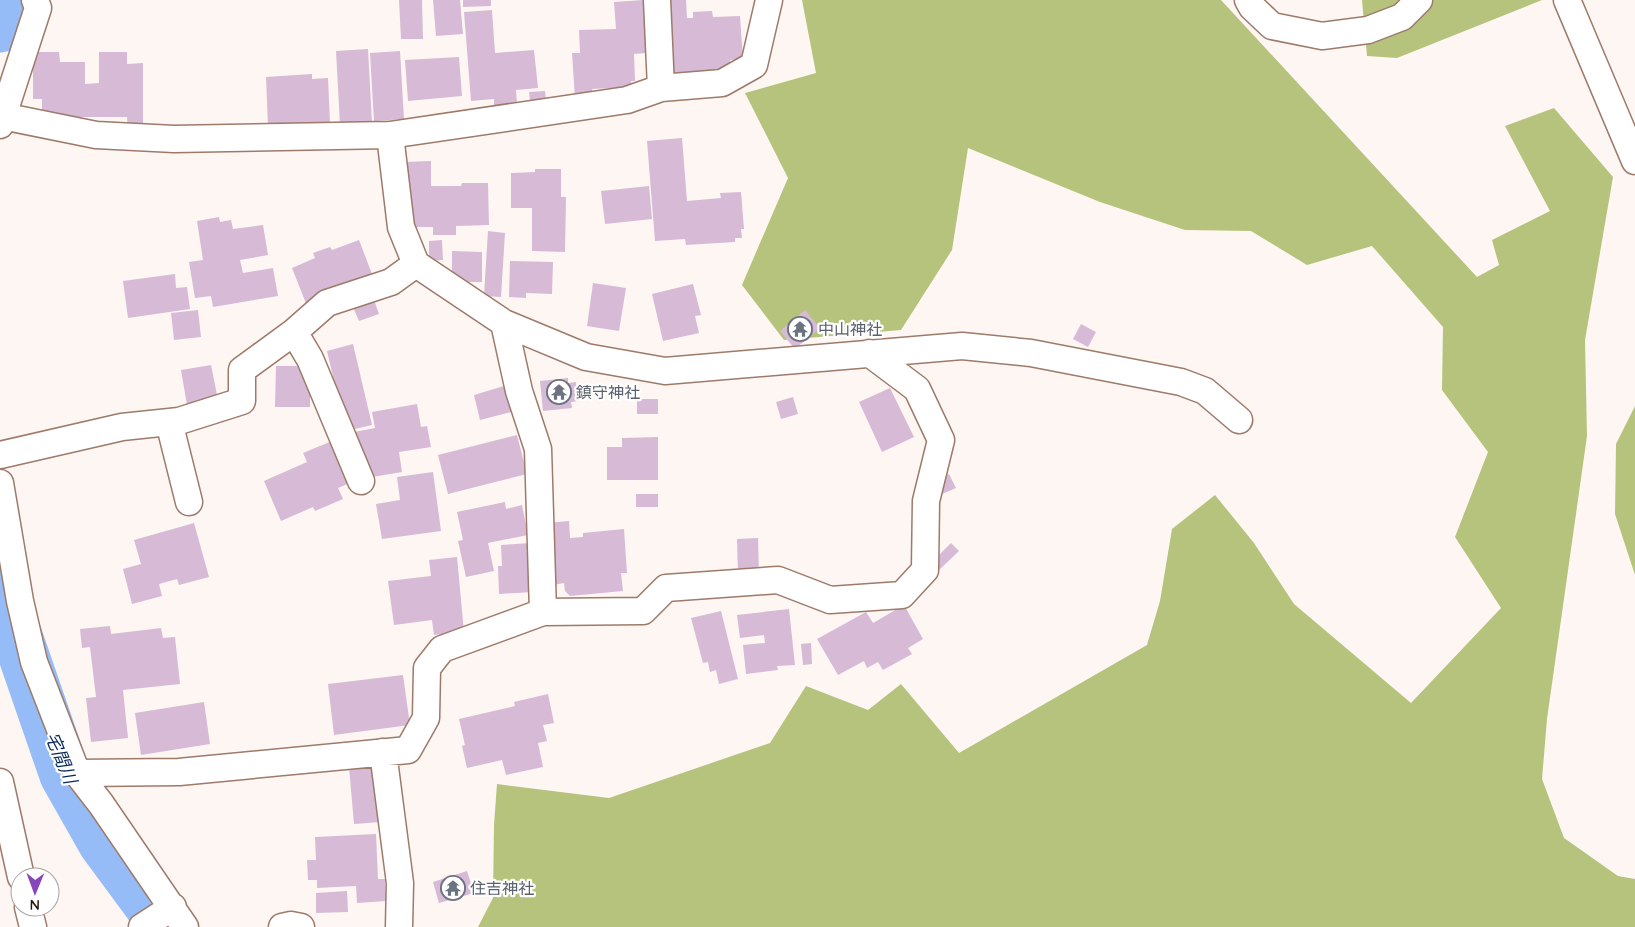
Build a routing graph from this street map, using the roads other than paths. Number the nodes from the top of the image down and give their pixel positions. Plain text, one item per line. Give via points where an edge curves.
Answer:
1 (657, 0) edge
2 (769, 0) edge
3 (1248, 0) edge
4 (1419, 0) edge
5 (1567, 0) edge
6 (39, 3) edge
7 (661, 88) junction
8 (1, 120) edge
9 (390, 135) junction
10 (1635, 161) edge
11 (416, 264) junction
12 (504, 323) junction
13 (294, 332) junction
14 (868, 353) junction
15 (1239, 420) dead end
16 (169, 422) junction
17 (0, 455) edge
18 (361, 481) dead end
19 (0, 482) edge
20 (188, 502) dead end
21 (543, 612) junction
22 (383, 752) junction
23 (78, 773) junction
24 (0, 782) edge
25 (19, 867) edge
26 (176, 914) edge
27 (142, 927) edge
28 (282, 927) edge
29 (300, 927) edge
30 (399, 927) edge

1 - 7 street
2 - 7 street via 754,65 722,83
3 - 4 street via 1272,26 1322,36 1368,30 1402,17
5 - 10 street
6 - 8 street
7 - 9 street via 627,100
8 - 9 street via 96,135 174,139
9 - 11 street via 401,227
11 - 12 street
11 - 13 street via 391,282 327,303
12 - 14 street via 586,357 665,371
12 - 21 street via 519,391 538,449
13 - 16 street via 242,370 242,401
13 - 18 street via 310,359
14 - 15 street via 962,346 1031,353 1181,382 1205,392
14 - 21 street via 917,389 941,440 926,501 925,570 902,595 830,600 778,580 666,588 644,611
16 - 17 street via 122,428
16 - 20 street
19 - 23 street via 34,662
21 - 22 street via 442,649 427,668 426,718 408,750
22 - 23 street via 179,772
22 - 30 street via 400,883
23 - 26 street
24 - 25 street
26 - 27 street
28 - 29 street

